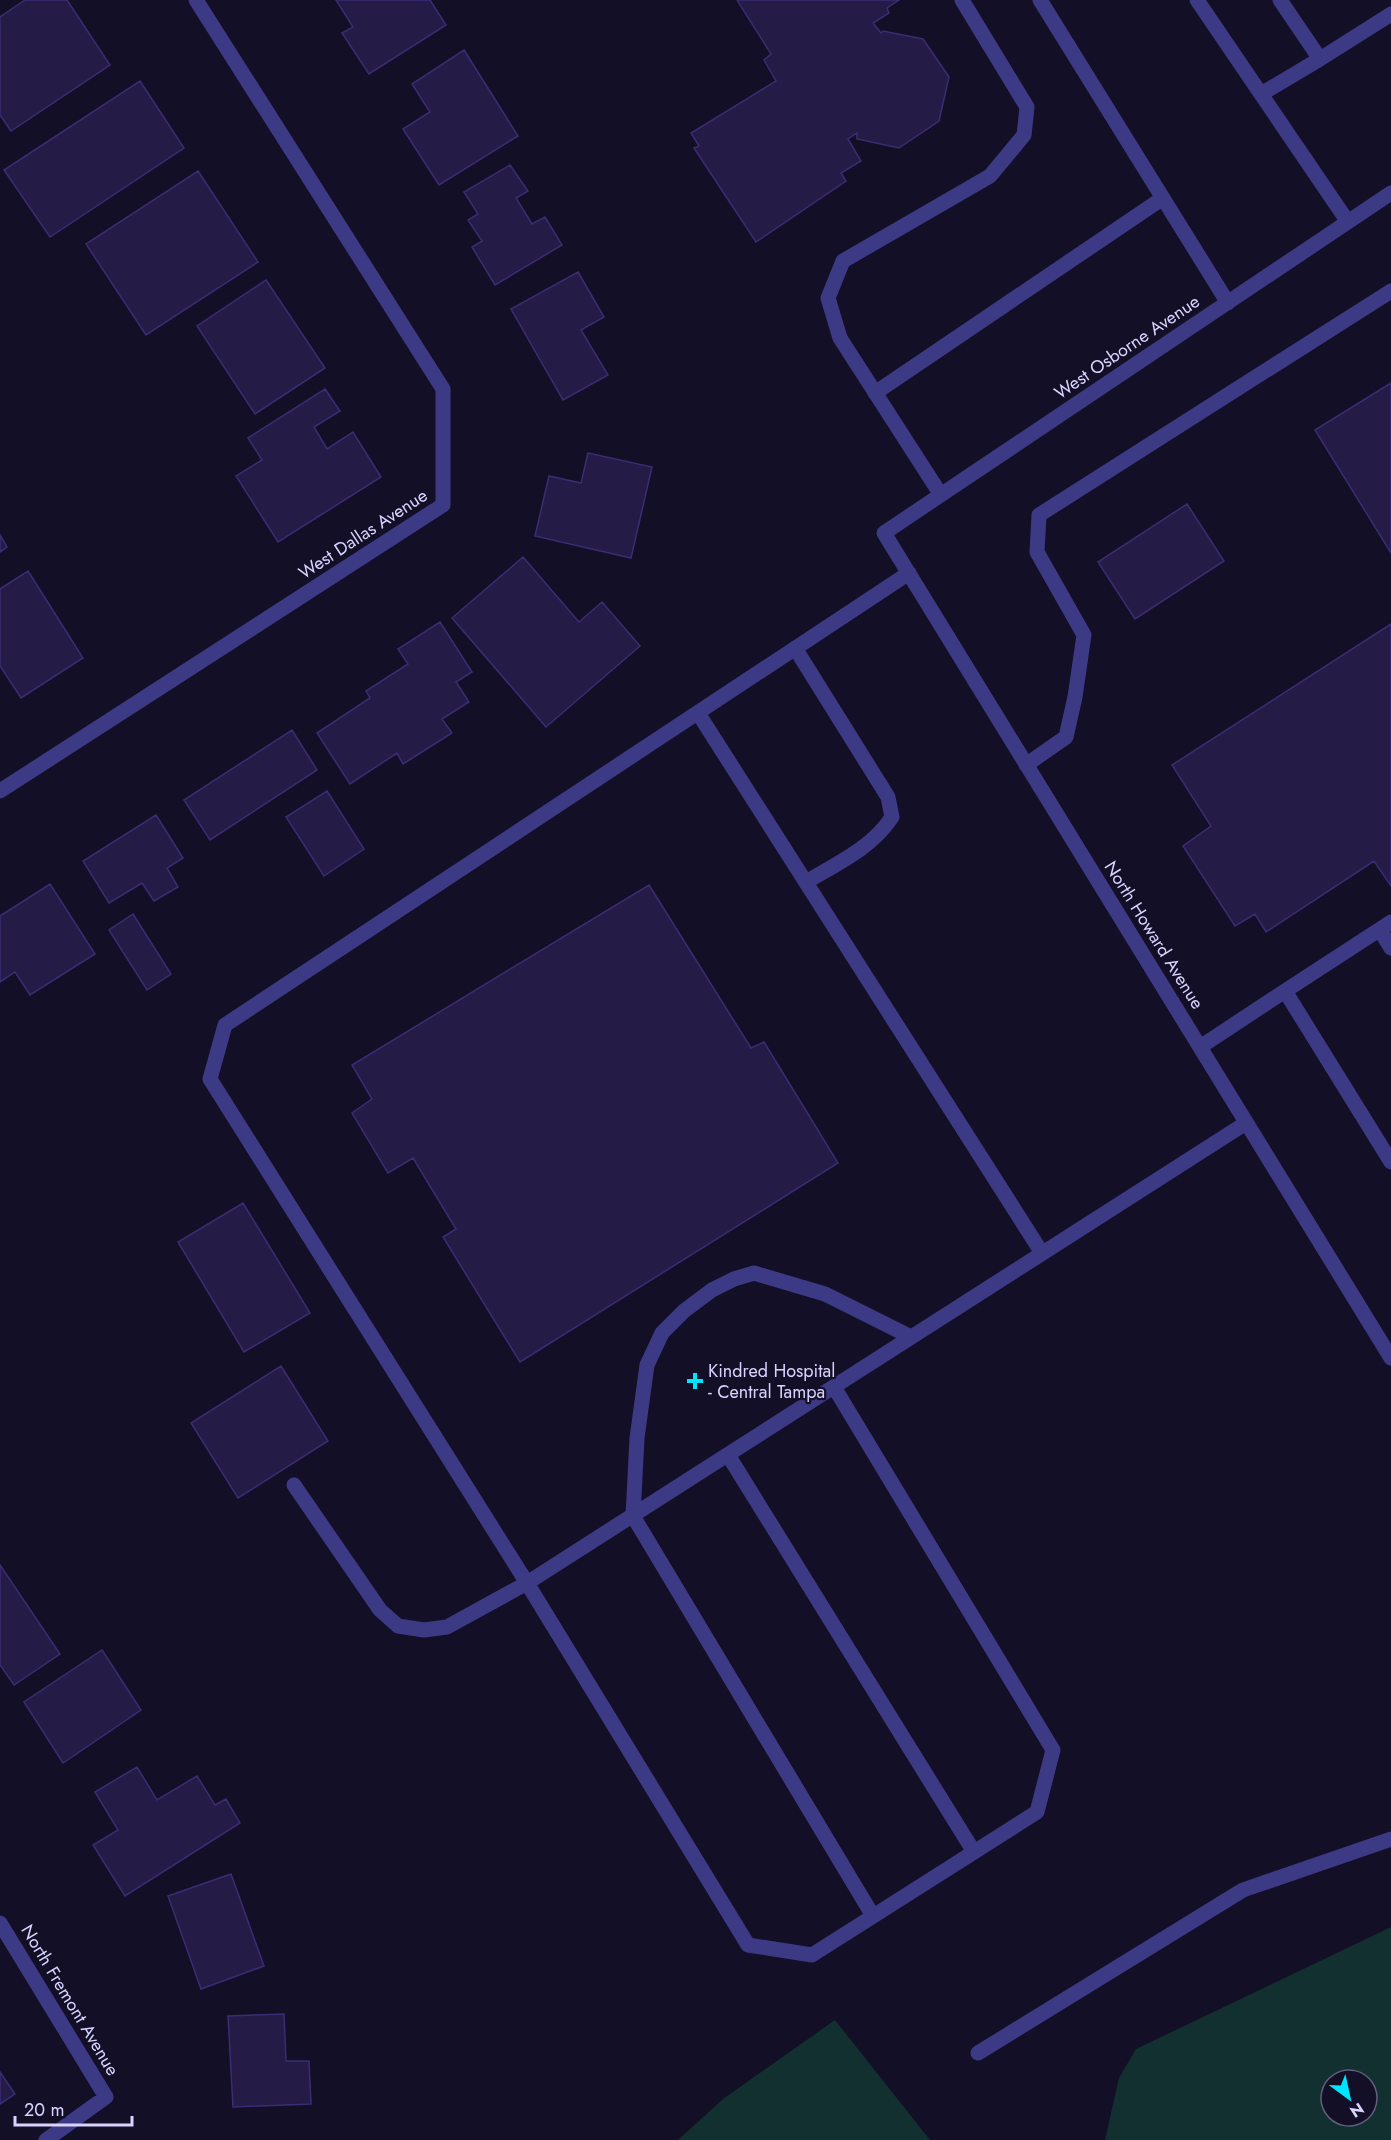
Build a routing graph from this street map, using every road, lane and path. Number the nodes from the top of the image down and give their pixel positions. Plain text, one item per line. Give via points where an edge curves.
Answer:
1 (196, 0) edge
2 (962, 0) edge
3 (1040, 0) edge
4 (1197, 0) edge
5 (1280, 0) edge
6 (1391, 14) edge
7 (1320, 59) junction
8 (1261, 94) junction
9 (1391, 193) edge
10 (1163, 198) junction
11 (1348, 222) junction
12 (1391, 291) edge
13 (1228, 303) junction
14 (875, 393) junction
15 (941, 495) junction
16 (884, 533) joint
17 (909, 573) junction
18 (795, 648) junction
19 (698, 713) junction
20 (1026, 765) junction
21 (0, 791) edge
22 (806, 882) junction
23 (1385, 926) edge
24 (1391, 948) edge
25 (1285, 991) junction
26 (1200, 1047) junction
27 (1246, 1123) junction
28 (1391, 1162) edge
29 (1042, 1253) junction
30 (911, 1337) junction
31 (1391, 1358) edge
32 (834, 1387) junction
33 (728, 1455) junction
34 (294, 1485) dead end
35 (633, 1516) junction
36 (528, 1583) junction
37 (1391, 1839) edge
38 (974, 1852) junction
39 (873, 1916) junction
40 (0, 1923) edge
41 (978, 2052) dead end
42 (46, 2140) edge

1 - 21 street, West Dallas Avenue via 443,389 443,505
2 - 14 street via 1027,107 1024,135 990,176 843,261 828,298 840,338
3 - 10 street
4 - 8 street
5 - 7 street
6 - 7 street
7 - 8 street
8 - 11 street
9 - 11 street, West Osborne Avenue
10 - 13 street
10 - 14 street
11 - 13 street, West Osborne Avenue
12 - 20 street via 1039,515 1036,552 1084,635 1066,737
13 - 15 street, West Osborne Avenue
14 - 15 street
15 - 16 street, West Osborne Avenue
16 - 17 street, North Howard Avenue
17 - 18 street
17 - 20 street, North Howard Avenue
18 - 19 street
18 - 22 street via 888,796 891,817 884,830 862,848
19 - 22 street
19 - 36 street via 225,1025 210,1078
20 - 26 street, North Howard Avenue
22 - 29 street
23 - 24 street
23 - 25 street
25 - 26 street
25 - 28 street
26 - 27 street, North Howard Avenue
27 - 29 street
27 - 31 street, North Howard Avenue
29 - 30 street
30 - 32 street
30 - 35 street via 825,1294 754,1273 712,1290 662,1333 647,1365 637,1438
32 - 33 street
32 - 38 street via 1053,1750 1037,1812
33 - 35 street
33 - 38 street
34 - 36 street via 380,1610 398,1626 424,1630 447,1627
35 - 36 street
35 - 39 street
36 - 39 street via 748,1945 812,1955
37 - 41 street via 1243,1890
38 - 39 street
40 - 42 street, North Fremont Avenue via 106,2097

